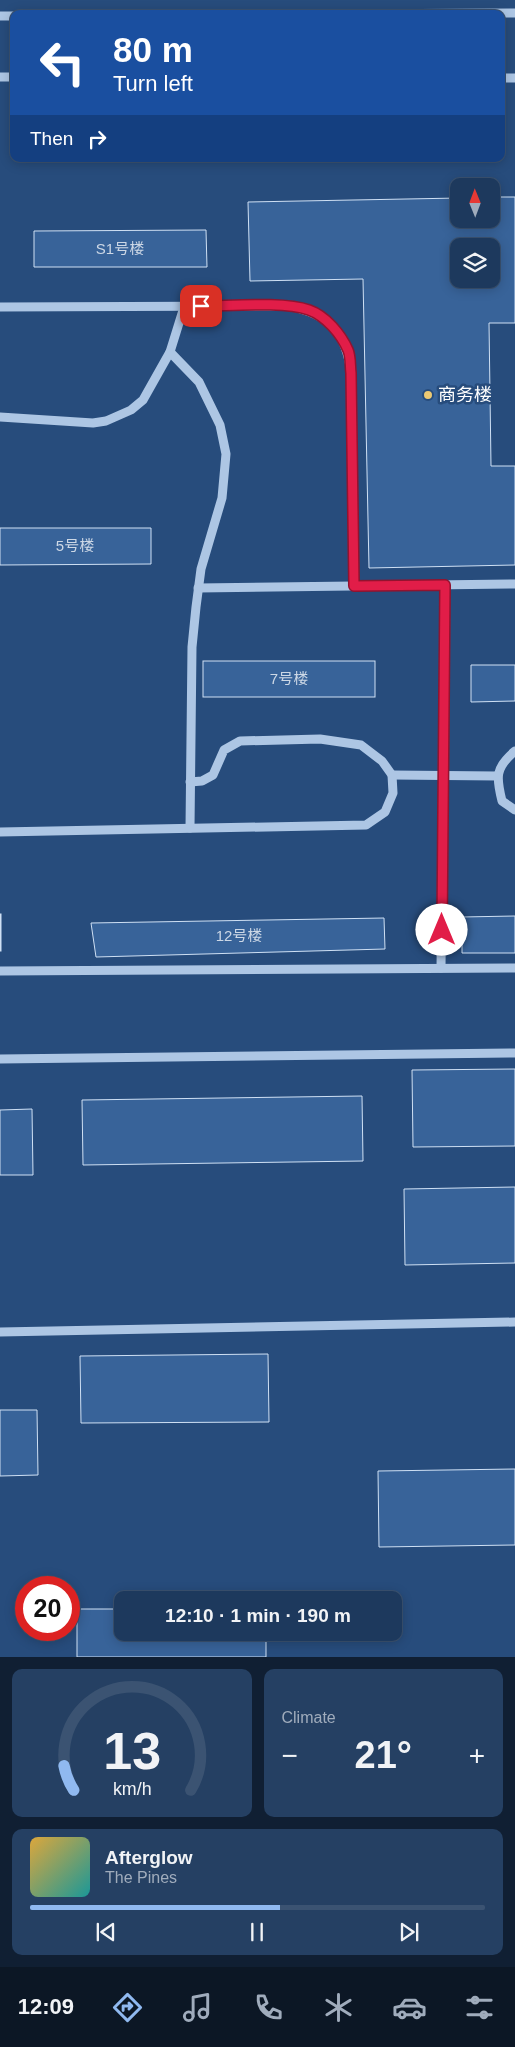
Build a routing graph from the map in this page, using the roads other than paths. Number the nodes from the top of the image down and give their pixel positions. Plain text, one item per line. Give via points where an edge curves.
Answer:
1 (0, 307) edge
2 (184, 307) junction
3 (170, 352) junction
4 (0, 417) edge
5 (515, 584) edge
6 (445, 585) junction
7 (354, 586) junction
8 (198, 588) junction
9 (515, 751) edge
10 (392, 775) junction
11 (444, 776) junction
12 (497, 776) junction
13 (190, 782) junction
14 (515, 810) edge
15 (190, 828) junction
16 (0, 832) edge
17 (441, 968) junction
18 (515, 968) edge
19 (0, 971) edge
20 (515, 1053) edge
21 (0, 1059) edge
22 (515, 1322) edge
23 (0, 1332) edge

1 - 2 street
2 - 3 street
2 - 7 street via 310,310 328,322 340,336 349,352 351,373
3 - 4 street via 143,400 131,410 106,421
3 - 8 street via 199,382 220,425 226,454 222,498
5 - 6 street
6 - 7 street
6 - 11 street
7 - 8 street
8 - 13 street via 192,647
9 - 12 street via 503,761
10 - 11 street
10 - 13 street via 382,760 361,745 320,739 240,741 224,750 213,775 202,781
10 - 15 street via 393,794 385,812 366,825
11 - 12 street
11 - 17 street
12 - 14 street via 502,801
13 - 15 street
15 - 16 street
17 - 18 street
17 - 19 street
20 - 21 street
22 - 23 street

